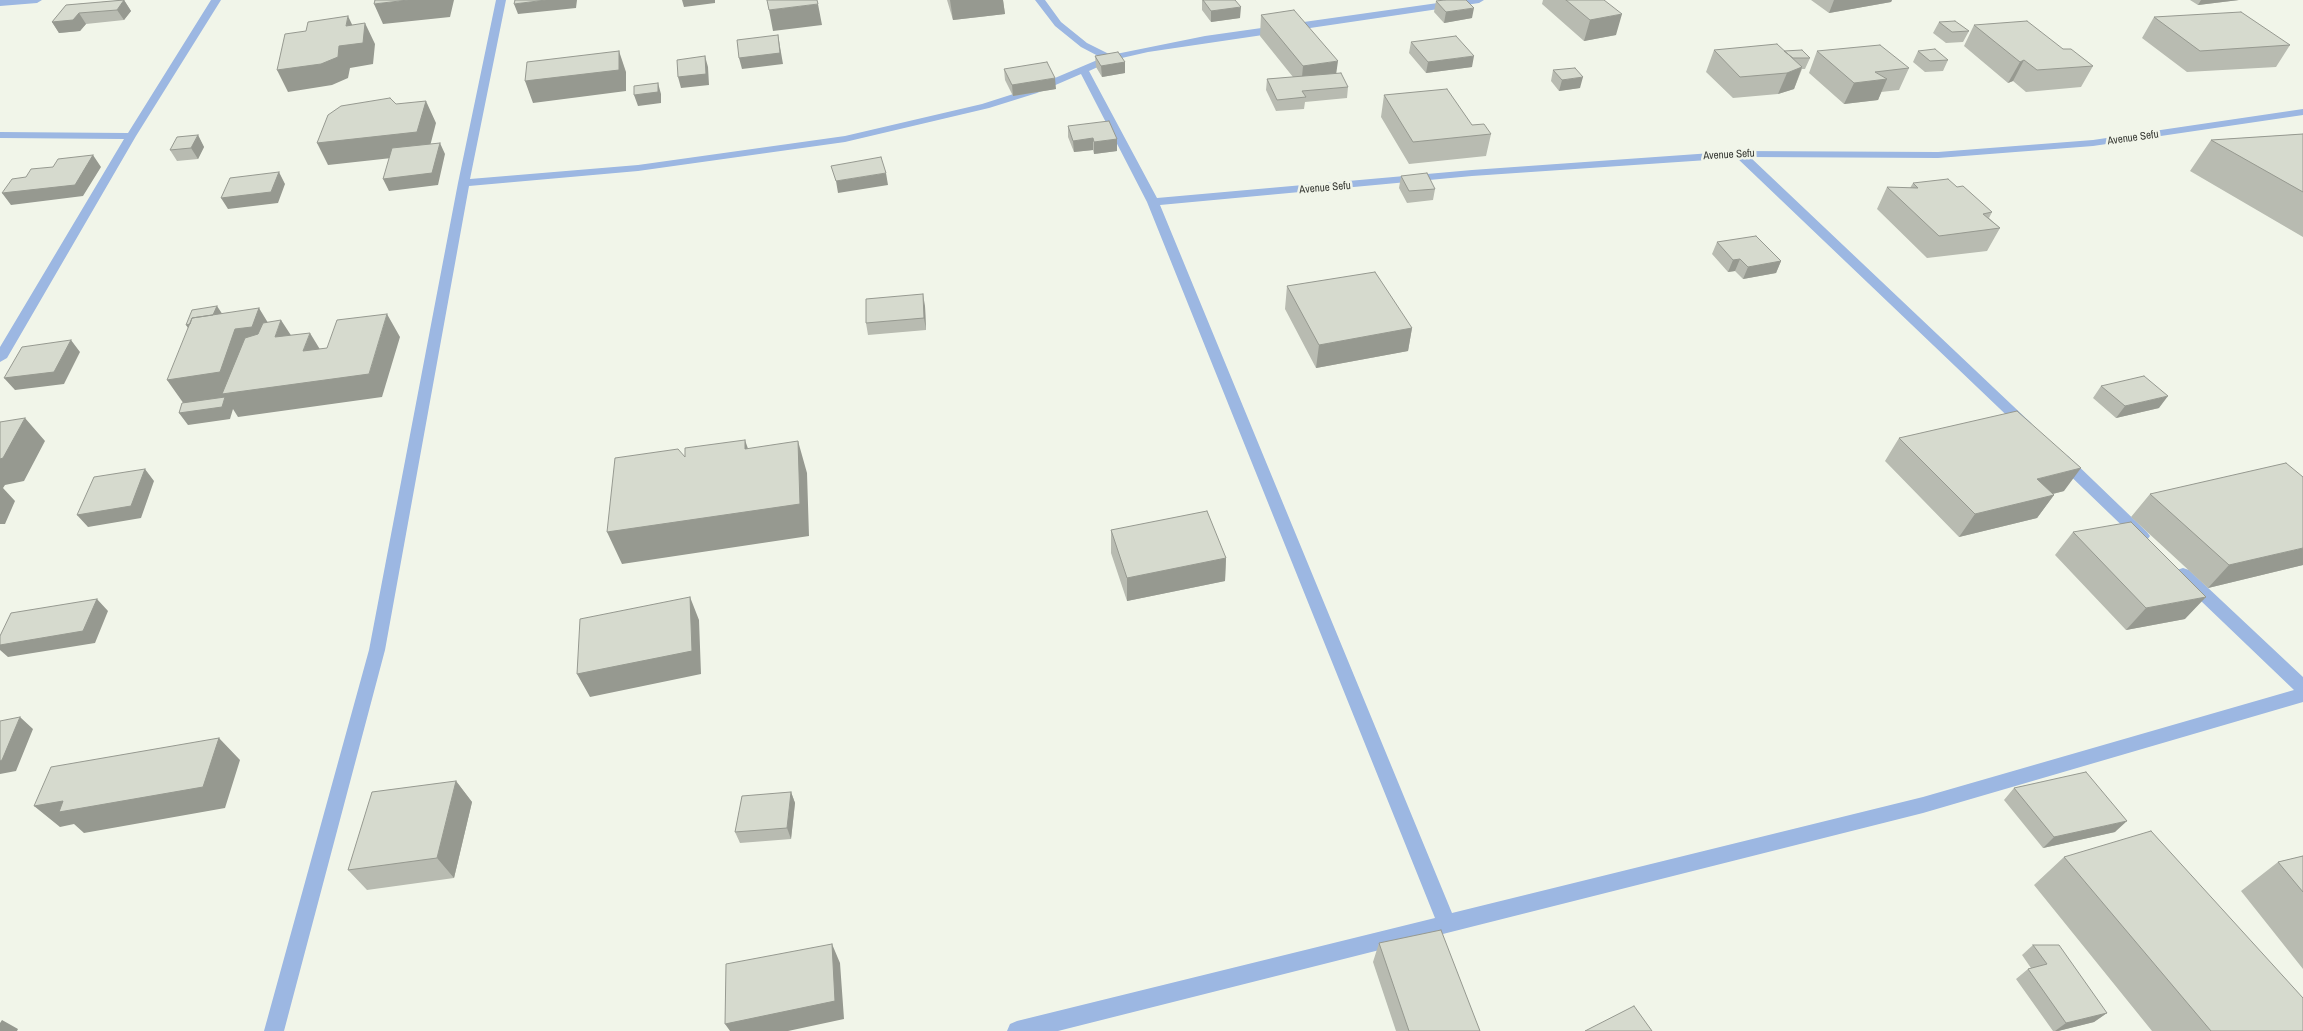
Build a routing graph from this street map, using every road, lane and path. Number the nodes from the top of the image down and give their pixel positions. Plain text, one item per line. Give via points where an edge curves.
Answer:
1 (37, 0) edge
2 (216, 0) edge
3 (500, 0) edge
4 (1040, 0) edge
5 (1479, 0) edge
6 (0, 3) edge
7 (1110, 58) junction
8 (1083, 68) junction
9 (2303, 112) edge
10 (0, 135) edge
11 (130, 136) junction
12 (1740, 154) junction
13 (464, 183) junction
14 (1153, 202) junction
15 (0, 358) edge
16 (2036, 435) edge
17 (2050, 448) edge
18 (2151, 544) edge
19 (2173, 565) edge
20 (2303, 688) edge
21 (2303, 696) edge
22 (1447, 924) junction
23 (274, 1031) edge
24 (1017, 1031) edge

1 - 6 street
2 - 11 street
3 - 13 street
4 - 7 street via 1058,24 1084,45
5 - 7 street via 1205,39
7 - 8 street
8 - 13 street via 1033,92 993,104 845,139 638,168
8 - 14 street
9 - 12 street, Avenue Sefu via 2093,144 1938,155
10 - 11 street
11 - 15 street
12 - 14 street, Avenue Sefu via 1472,173
12 - 16 street
13 - 23 street via 377,650
14 - 22 street
17 - 18 street
19 - 20 street
21 - 22 street via 1924,805
22 - 24 street

